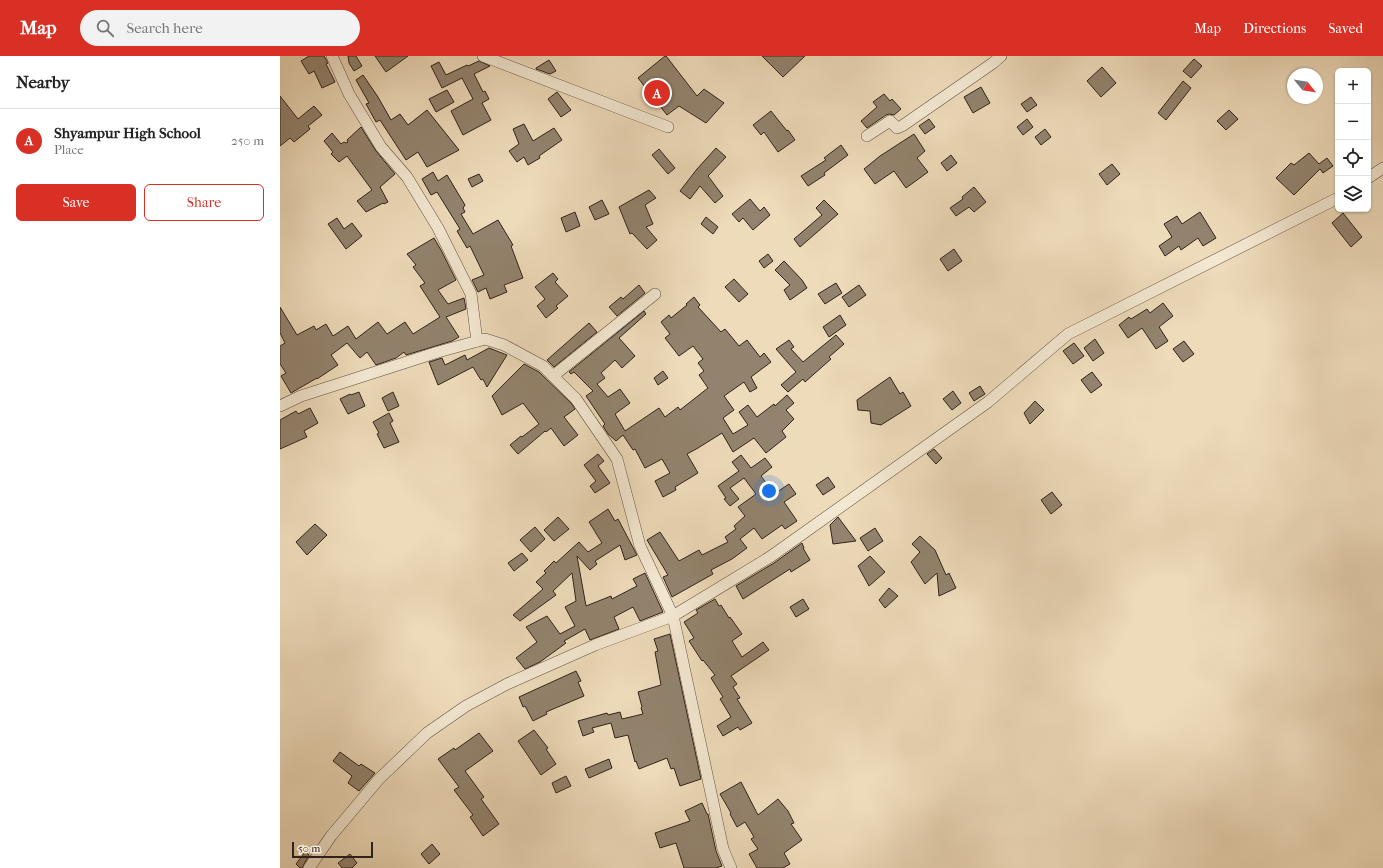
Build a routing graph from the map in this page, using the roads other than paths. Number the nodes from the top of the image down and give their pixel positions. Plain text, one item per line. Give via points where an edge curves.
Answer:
1 (332, 56) edge
2 (483, 56) edge
3 (1001, 56) edge
4 (668, 127) dead end
5 (867, 136) dead end
6 (1383, 168) edge
7 (1371, 176) edge
8 (1335, 200) edge
9 (655, 294) dead end
10 (477, 341) junction
11 (553, 376) junction
12 (280, 406) edge
13 (673, 616) junction
14 (309, 868) edge
15 (731, 868) edge

1 - 10 street via 349,94 381,147 407,178 438,228 471,294
2 - 4 street
3 - 5 street via 902,126 896,128 890,121
6 - 7 street
8 - 13 street via 1068,334 982,407 770,557
9 - 11 street
10 - 11 street via 485,339 504,345 542,366
10 - 12 street via 301,396
11 - 13 street via 576,399 617,459 640,546
13 - 14 street via 595,645 507,684 466,706 427,733 379,779 331,836
13 - 15 street via 723,849

